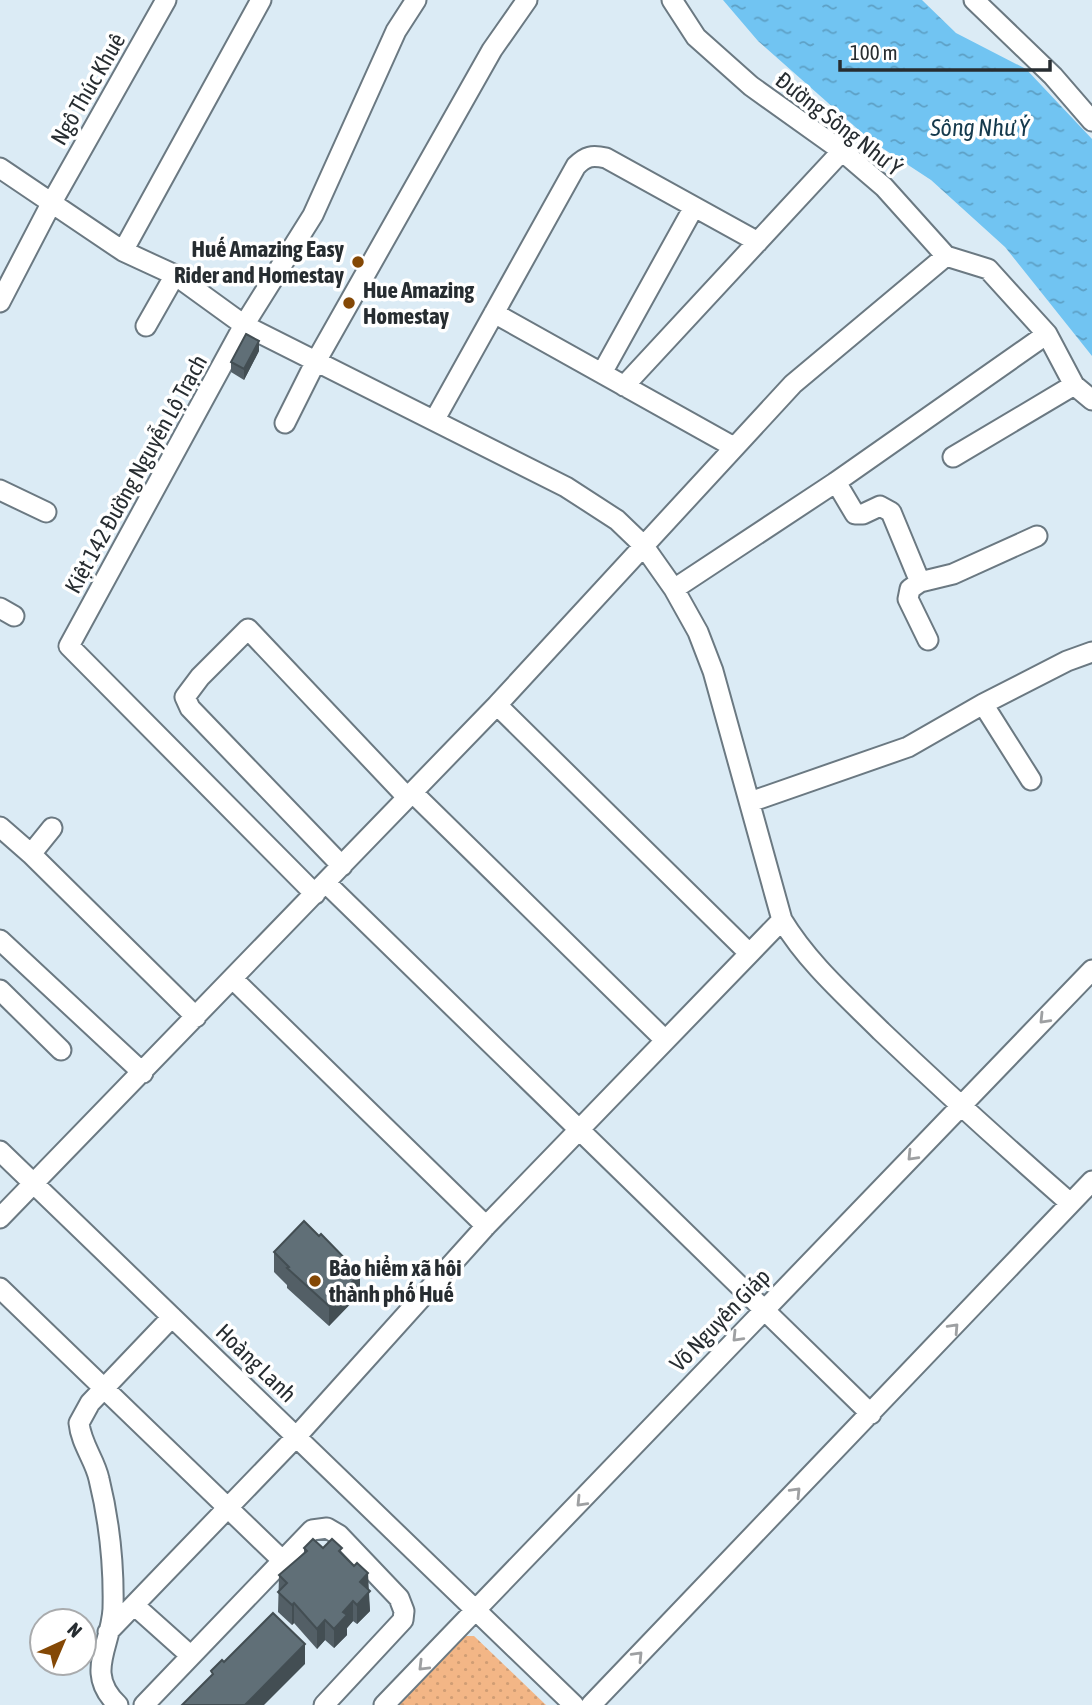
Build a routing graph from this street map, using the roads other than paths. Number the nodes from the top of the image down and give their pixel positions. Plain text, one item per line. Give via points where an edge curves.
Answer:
1 (166, 0) edge
2 (261, 0) edge
3 (416, 0) edge
4 (527, 0) edge
5 (671, 0) edge
6 (974, 0) edge
7 (1092, 121) edge
8 (842, 151) junction
9 (0, 168) edge
10 (52, 201) junction
11 (694, 206) junction
12 (758, 242) junction
13 (123, 251) junction
14 (946, 256) junction
15 (175, 275) junction
16 (0, 302) edge
17 (494, 313) junction
18 (146, 326) dead end
19 (244, 326) junction
20 (1047, 334) junction
21 (314, 363) junction
22 (601, 373) junction
23 (1074, 385) junction
24 (624, 386) junction
25 (1092, 401) edge
26 (435, 419) junction
27 (285, 423) dead end
28 (732, 446) junction
29 (953, 457) dead end
30 (836, 482) junction
31 (0, 490) edge
32 (46, 512) dead end
33 (1037, 536) dead end
34 (643, 545) junction
35 (920, 582) junction
36 (674, 589) junction
37 (928, 640) dead end
38 (1092, 652) edge
39 (983, 704) junction
40 (497, 705) junction
41 (1031, 780) dead end
42 (409, 794) junction
43 (750, 802) junction
44 (0, 827) edge
45 (52, 828) dead end
46 (30, 854) junction
47 (342, 866) junction
48 (320, 889) junction
49 (782, 920) junction
50 (0, 940) edge
51 (750, 953) junction
52 (1092, 970) edge
53 (233, 979) junction
54 (0, 990) edge
55 (196, 1017) junction
56 (665, 1040) junction
57 (61, 1050) dead end
58 (143, 1073) junction
59 (960, 1107) junction
60 (578, 1130) junction
61 (0, 1151) edge
62 (1092, 1181) edge
63 (35, 1184) junction
64 (1070, 1203) junction
65 (0, 1218) edge
66 (486, 1226) junction
67 (0, 1288) edge
68 (762, 1311) junction
69 (172, 1317) junction
70 (104, 1388) junction
71 (871, 1414) junction
72 (296, 1437) junction
73 (228, 1508) junction
74 (283, 1561) junction
75 (134, 1605) junction
76 (478, 1611) junction
77 (108, 1632) junction
78 (191, 1657) junction
79 (335, 1701) edge
80 (118, 1705) edge
81 (144, 1705) edge
82 (384, 1705) edge
83 (574, 1705) edge
84 (591, 1705) edge

1 - 10 street, Ngô Thúc Khuê
2 - 13 street
3 - 19 street, Kiệt 142 Đường Nguyễn Lộ Trạch via 396,31 313,215
4 - 21 street via 492,50
5 - 8 street, Đường Sông Như Ý via 696,37 751,86
6 - 7 street
8 - 12 street
8 - 14 street, Đường Sông Như Ý via 884,187
9 - 10 street
10 - 13 street
10 - 16 street, Ngô Thúc Khuê
11 - 12 street
11 - 17 street via 606,159 593,155 583,159
11 - 22 street
12 - 24 street
13 - 15 street
14 - 20 street via 988,269
14 - 28 street via 793,384
15 - 18 street
15 - 19 street
17 - 22 street
17 - 26 street
19 - 21 street
19 - 48 street, Kiệt 142 Đường Nguyễn Lộ Trạch via 69,646
20 - 23 street
20 - 30 street
21 - 26 street
21 - 27 street
22 - 24 street
23 - 25 street
23 - 29 street
24 - 28 street
26 - 34 street via 566,486 617,520
28 - 34 street
30 - 35 street via 855,514 880,506 891,512
30 - 36 street
31 - 32 street
33 - 35 street via 953,574
34 - 36 street
34 - 40 street
35 - 37 street via 908,592 908,599
36 - 43 street via 713,671
38 - 39 street
39 - 41 street
39 - 43 street via 908,747
40 - 42 street
40 - 51 street
42 - 47 street
42 - 47 street via 248,629 200,677 185,697 190,708
42 - 56 street
43 - 49 street
44 - 46 street
45 - 46 street
46 - 55 street
47 - 48 street
48 - 53 street
48 - 60 street
49 - 51 street
49 - 59 street via 794,941 831,982
50 - 58 street
51 - 56 street
52 -> 59 street, Võ Nguyên Giáp
53 - 55 street
53 - 66 street
54 - 57 street
55 - 58 street
56 - 60 street
58 - 63 street
59 - 64 street
59 -> 68 street, Võ Nguyên Giáp
60 - 66 street
60 - 68 street
61 - 63 street, Hoàng Lanh
62 - 64 street
63 - 65 street
63 - 69 street, Hoàng Lanh
71 -> 64 street
66 - 72 street
67 - 70 street
68 - 71 street
68 -> 76 street, Võ Nguyên Giáp
69 - 70 street
69 - 72 street, Hoàng Lanh
70 - 73 street
70 - 77 street via 81,1414 79,1423 99,1477 109,1545 113,1611
84 -> 71 street
72 - 73 street
72 - 76 street, Hoàng Lanh
73 - 74 street
73 - 75 street
74 - 78 street
74 - 79 street via 312,1531 327,1528 399,1598 404,1611 403,1620
75 - 77 street
75 - 78 street
76 -> 82 street, Võ Nguyên Giáp
76 - 83 street, Hoàng Lanh
77 - 80 street via 100,1669 102,1684
78 - 81 street

